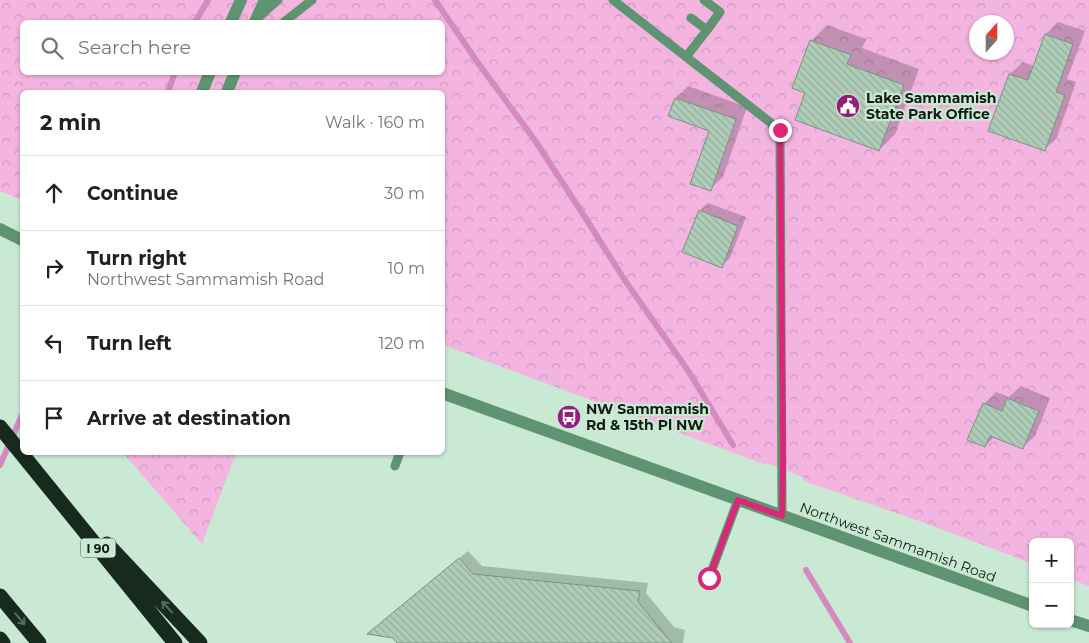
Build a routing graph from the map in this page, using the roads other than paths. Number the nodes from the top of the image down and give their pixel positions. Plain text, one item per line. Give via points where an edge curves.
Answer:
1 (241, 0) edge
2 (265, 0) edge
3 (278, 0) edge
4 (312, 0) edge
5 (613, 0) edge
6 (704, 0) edge
7 (691, 18) dead end
8 (232, 20) edge
9 (256, 20) edge
10 (257, 20) edge
11 (287, 20) edge
12 (707, 30) junction
13 (686, 57) junction
14 (209, 75) edge
15 (234, 75) edge
16 (203, 90) edge
17 (228, 90) edge
18 (0, 229) edge
19 (20, 239) edge
20 (445, 394) edge
21 (0, 427) edge
22 (20, 451) edge
23 (23, 455) edge
24 (24, 455) edge
25 (399, 455) edge
26 (395, 466) dead end
27 (738, 500) junction
28 (782, 516) junction
29 (709, 578) dead end
30 (0, 596) edge
31 (1029, 605) edge
32 (1074, 621) edge
33 (1089, 626) edge
34 (0, 640) edge
35 (3, 643) edge
36 (39, 643) edge
37 (175, 643) edge
38 (200, 643) edge

1 - 8 street
2 - 9 street
3 - 10 lane
4 - 11 lane
5 - 13 lane
6 - 12 lane via 720,12
7 - 12 lane
12 - 13 lane
13 - 28 lane via 780,130
14 - 16 street
15 - 17 street
18 - 19 street
20 - 27 street, Northwest Sammamish Road
21 - 22 highway, I 90
23 - 37 highway, I 90
38 -> 24 highway
25 - 26 lane
27 - 28 street, Northwest Sammamish Road
27 - 29 lane
28 - 31 street, Northwest Sammamish Road
30 -> 36 highway
32 - 33 street
34 - 35 highway

